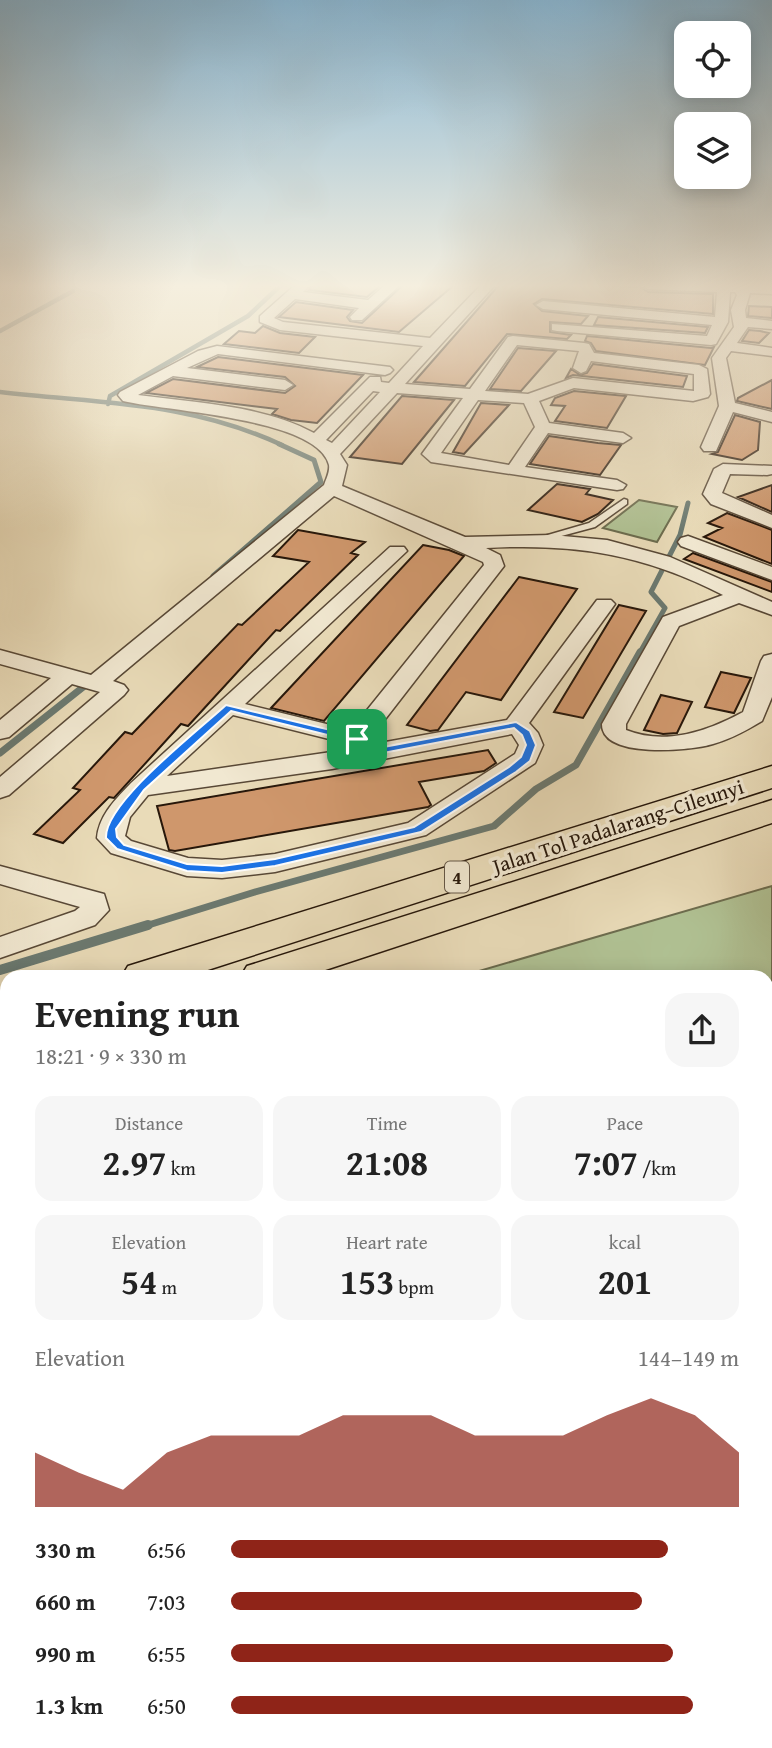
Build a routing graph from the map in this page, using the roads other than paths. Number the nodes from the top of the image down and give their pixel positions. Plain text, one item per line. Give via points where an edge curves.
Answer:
1 (179, 367) edge
2 (306, 367) edge
3 (334, 367) edge
4 (389, 367) edge
5 (411, 367) edge
6 (496, 367) edge
7 (581, 367) edge
8 (671, 367) edge
9 (719, 367) edge
10 (170, 371) junction
11 (378, 378) junction
12 (573, 383) junction
13 (395, 384) junction
14 (285, 386) junction
15 (479, 393) junction
16 (530, 399) junction
17 (727, 407) junction
18 (252, 415) junction
19 (772, 417) edge
20 (544, 427) junction
21 (623, 438) dead end
22 (316, 441) junction
23 (710, 447) dead end
24 (332, 453) junction
25 (770, 466) edge
26 (514, 471) junction
27 (332, 488) junction
28 (620, 493) joint
29 (772, 522) edge
30 (539, 539) junction
31 (688, 542) dead end
32 (462, 543) junction
33 (397, 551) dead end
34 (772, 574) edge
35 (741, 595) junction
36 (604, 604) dead end
37 (772, 609) edge
38 (0, 657) edge
39 (772, 661) edge
40 (89, 681) junction
41 (229, 708) junction
42 (516, 725) junction
43 (0, 732) edge
44 (357, 747) junction
45 (772, 777) edge
46 (140, 788) junction
47 (0, 790) edge
48 (772, 811) edge
49 (0, 875) edge
50 (0, 947) edge
51 (162, 970) edge
52 (281, 970) edge

1 - 10 street
2 - 14 street
3 - 11 street
4 - 11 street
5 - 13 street
6 - 15 street
7 - 12 street
8 - 12 street via 702,372 702,394
9 - 17 street
10 - 14 street
10 - 18 street via 126,397
11 - 13 street
11 - 22 street
12 - 16 street
13 - 15 street
13 - 24 street
14 - 18 street
15 - 16 street
15 - 26 street via 431,454
16 - 20 street
17 - 19 street
17 - 23 street
18 - 22 street
20 - 21 street
20 - 26 street
22 - 24 street
24 - 27 street via 338,464
25 - 29 street via 723,469 712,494
26 - 28 street
27 - 32 street
27 - 40 street
28 - 30 lane via 592,524
30 - 32 street
30 - 35 street via 606,544 692,572
31 - 34 street
32 - 44 street via 493,559 495,566
33 - 41 street
35 - 37 street
35 - 39 street via 671,622 614,724 614,733 623,739 673,745 693,744 731,729 754,716
36 - 42 street
38 - 40 street
40 - 43 street
40 - 47 street
41 - 44 street
41 - 46 street
42 - 44 street
42 - 46 street via 531,745 526,758 417,830 264,865 187,867 121,847 111,838 111,829
44 - 46 street via 332,761
45 - 51 highway, Jalan Tol Padalarang–Cileunyi / 4
48 - 52 highway, Jalan Tol Padalarang–Cileunyi / 4
49 - 50 street via 94,901 96,910 85,918

